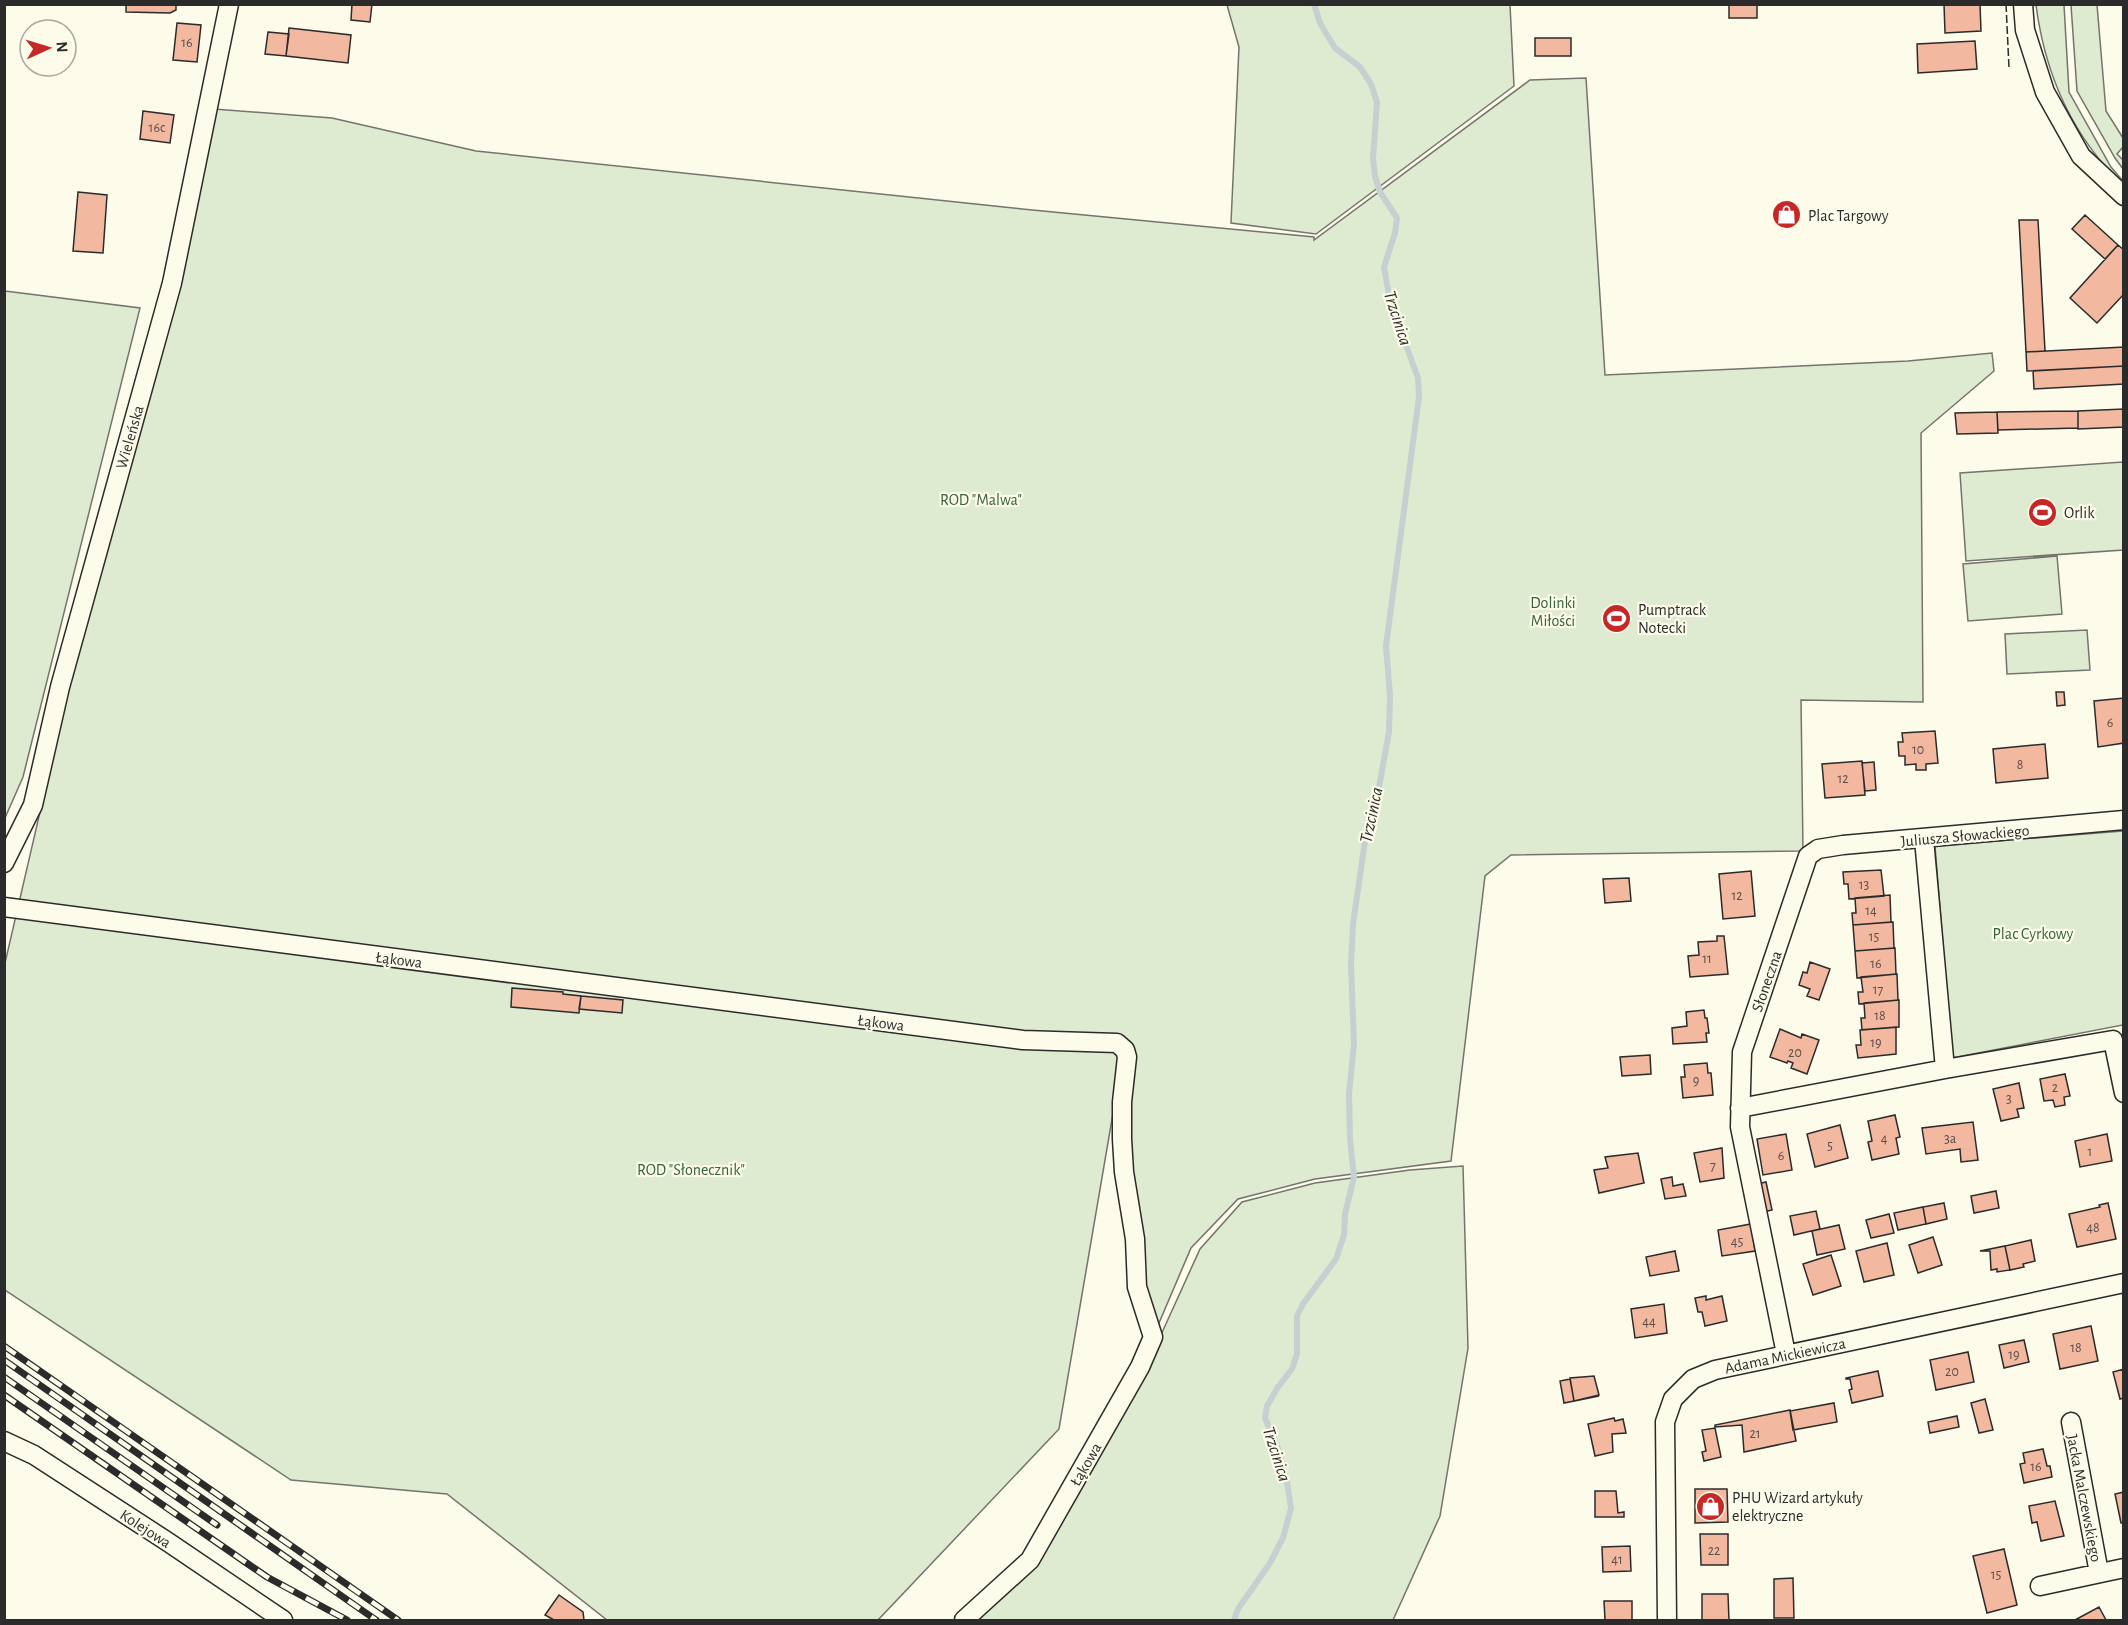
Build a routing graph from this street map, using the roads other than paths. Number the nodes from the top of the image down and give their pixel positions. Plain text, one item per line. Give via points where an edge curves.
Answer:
1 (229, 4) edge
2 (2023, 4) edge
3 (2124, 196) edge
4 (2124, 820) edge
5 (1924, 838) junction
6 (1808, 856) joint
7 (4, 863) edge
8 (4, 907) edge
9 (1945, 1069) junction
10 (2124, 1093) edge
11 (1740, 1108) junction
12 (2124, 1283) edge
13 (1786, 1354) junction
14 (2071, 1422) dead end
15 (4, 1441) edge
16 (2124, 1568) edge
17 (2099, 1574) junction
18 (2040, 1586) dead end
19 (283, 1620) edge
20 (964, 1620) edge
21 (1667, 1620) edge

1 - 7 street, Wieleńska via 172,283 60,687 33,805
2 - 3 street via 2025,30 2045,92 2081,156
4 - 5 street, Juliusza Słowackiego
5 - 6 street, Juliusza Słowackiego via 1818,849
5 - 9 street
6 - 11 street, Słoneczna via 1742,1052
8 - 20 street, Łąkowa via 1023,1040 1122,1046 1126,1057 1122,1102 1124,1172 1135,1239 1137,1287 1153,1338 1030,1560
9 - 10 street via 2113,1040
9 - 11 street
11 - 13 street, Słoneczna via 1740,1127
12 - 13 street, Adama Mickiewicza
13 - 21 street, Adama Mickiewicza via 1715,1370 1693,1379 1674,1399 1665,1422
14 - 17 street, Jacka Malczewskiego
15 - 19 street, Kolejowa via 34,1455
16 - 17 street, Jacka Malczewskiego
17 - 18 street, Jacka Malczewskiego

